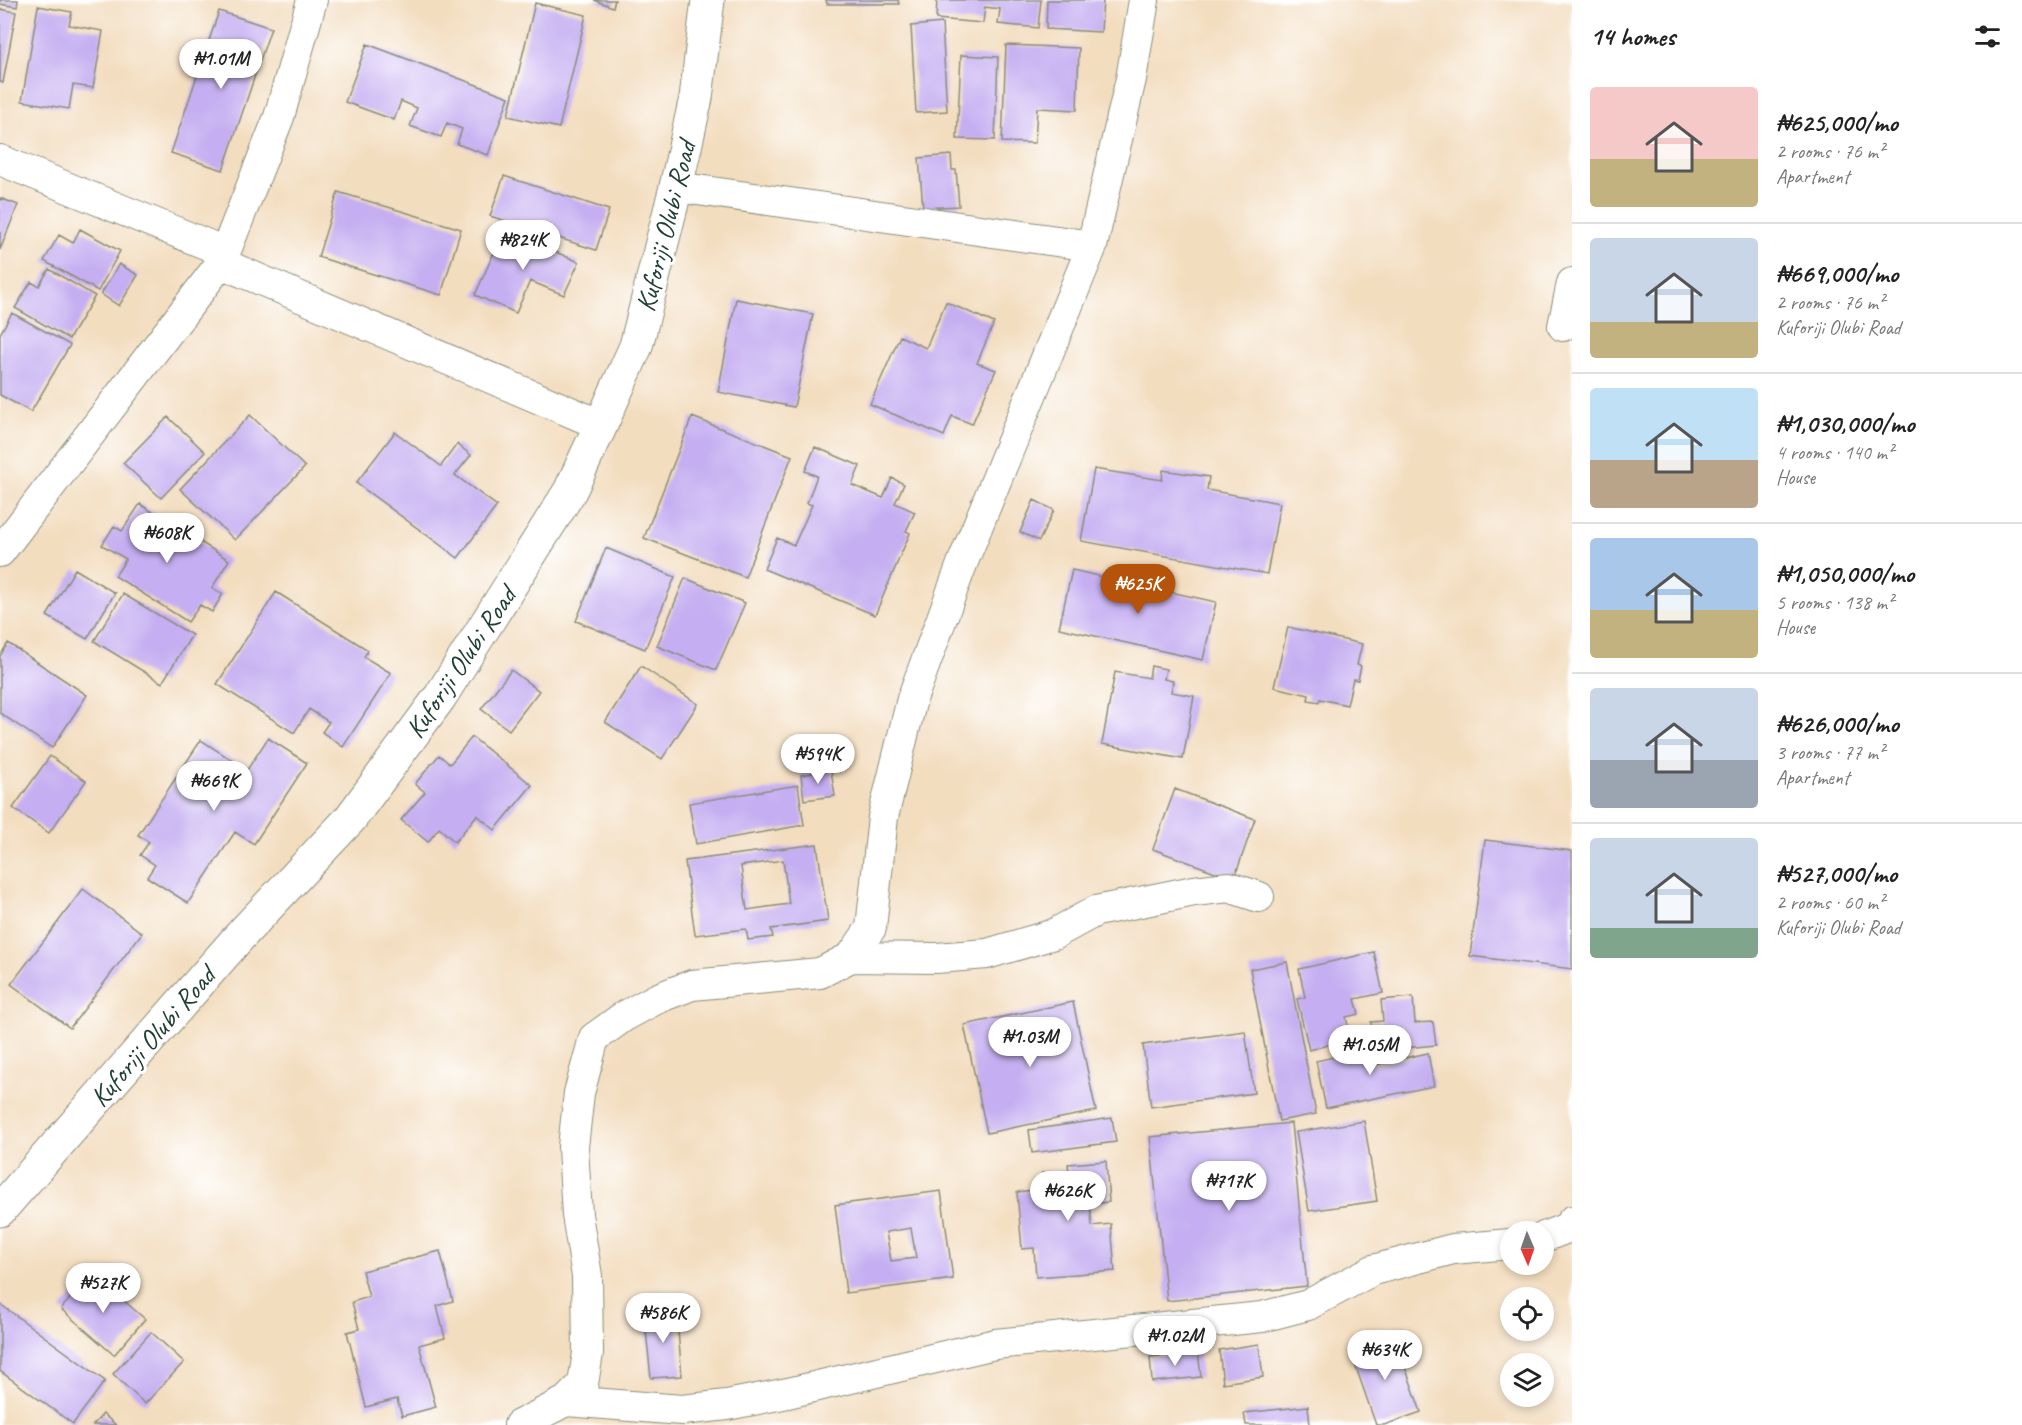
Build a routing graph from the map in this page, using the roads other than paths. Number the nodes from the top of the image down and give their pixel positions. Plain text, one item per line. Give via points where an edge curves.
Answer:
1 (312, 0) edge
2 (708, 0) edge
3 (1144, 0) edge
4 (0, 160) edge
5 (676, 187) junction
6 (1092, 246) junction
7 (223, 258) junction
8 (1572, 283) edge
9 (1563, 326) dead end
10 (602, 426) junction
11 (0, 552) edge
12 (1259, 897) dead end
13 (852, 957) junction
14 (0, 1210) edge
15 (1572, 1221) edge
16 (1554, 1233) edge
17 (1500, 1245) edge
18 (566, 1401) junction
19 (519, 1425) edge

1 - 7 street via 279,117
2 - 5 street, Kuforiji Olubi Road via 696,98
3 - 6 street via 1131,79
4 - 7 street
5 - 6 street
5 - 10 street, Kuforiji Olubi Road via 636,346
6 - 13 street via 962,564 912,699 883,817 871,928
7 - 10 street
7 - 11 street
8 - 9 street
10 - 14 street, Kuforiji Olubi Road via 570,491 440,697 350,819 240,936
12 - 13 street via 1229,887 1096,911 1054,934 987,954
13 - 18 street via 820,973 692,985 623,1017 594,1038 579,1094 573,1147 577,1215 587,1276 588,1353 583,1384
15 - 16 street via 1567,1228
17 - 18 street via 1453,1249 1373,1270 1308,1305 1262,1317 995,1344 727,1405 682,1410
18 - 19 street

